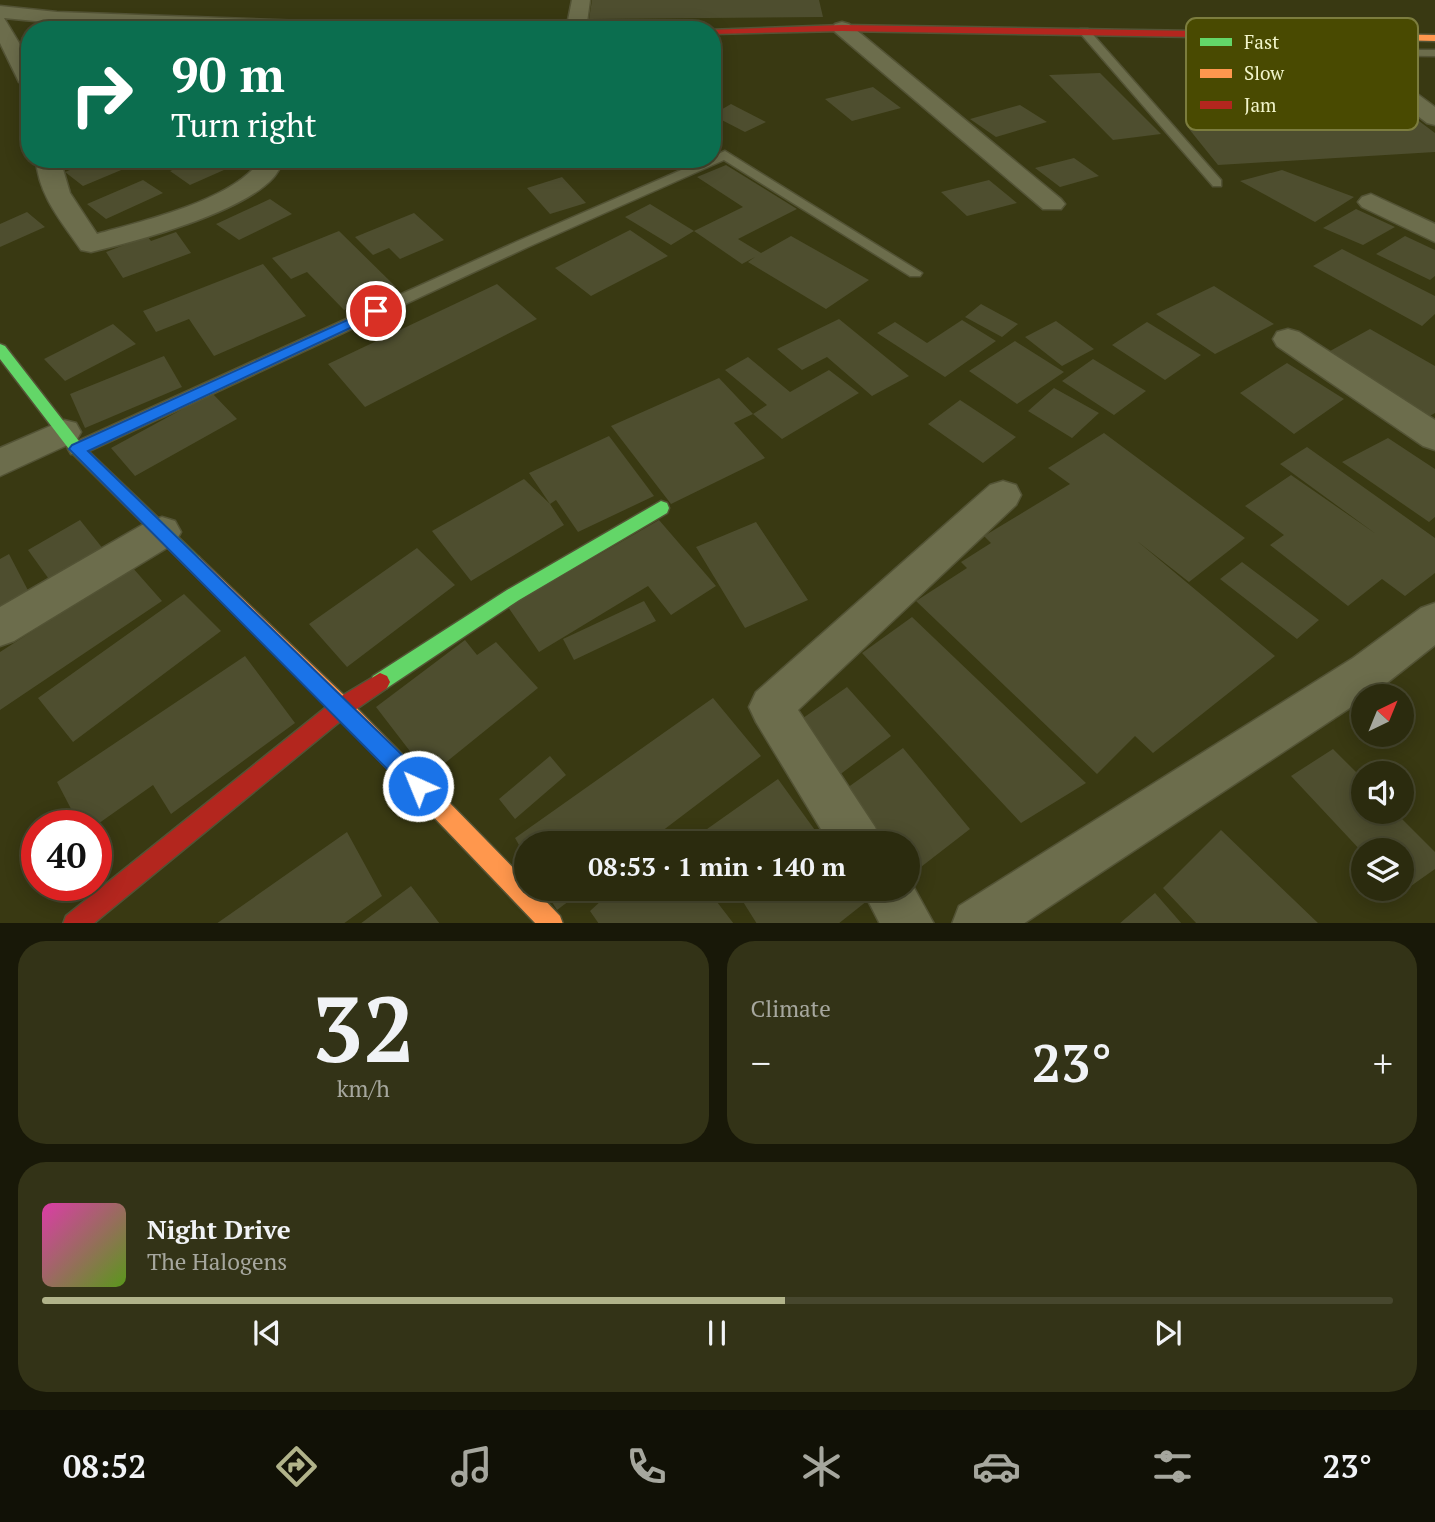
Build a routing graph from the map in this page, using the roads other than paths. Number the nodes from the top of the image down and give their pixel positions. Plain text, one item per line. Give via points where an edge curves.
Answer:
1 (581, 0) edge
2 (0, 12) edge
3 (140, 21) edge
4 (578, 21) edge
5 (0, 23) edge
6 (842, 28) junction
7 (721, 31) edge
8 (1083, 31) junction
9 (1186, 33) edge
10 (21, 64) edge
11 (1418, 105) edge
12 (1435, 118) edge
13 (721, 157) edge
14 (47, 168) edge
15 (271, 168) edge
16 (695, 168) edge
17 (1217, 183) dead end
18 (1371, 202) dead end
19 (1052, 204) dead end
20 (1435, 234) edge
21 (915, 274) dead end
22 (1288, 339) dead end
23 (6, 368) edge
24 (1435, 437) edge
25 (71, 441) junction
26 (0, 463) edge
27 (1003, 495) dead end
28 (661, 509) dead end
29 (162, 532) junction
30 (1435, 621) edge
31 (0, 628) edge
32 (342, 707) junction
33 (850, 831) edge
34 (895, 901) edge
35 (74, 923) edge
36 (552, 923) edge
37 (909, 923) edge
38 (977, 923) edge

1 - 4 street
2 - 3 street
5 - 10 street
6 - 7 street
6 - 8 street
6 - 19 street
8 - 9 street
8 - 17 lane
11 - 12 street
13 - 21 lane via 725,155
14 - 15 street via 57,193 92,244 228,197
16 - 25 lane
18 - 20 street
22 - 24 street
23 - 25 street
25 - 26 street
25 - 29 street
27 - 33 street via 771,707
28 - 32 street via 513,595
29 - 31 street
29 - 32 street
30 - 38 street via 1368,672
32 - 35 street
32 - 36 street
34 - 37 street

